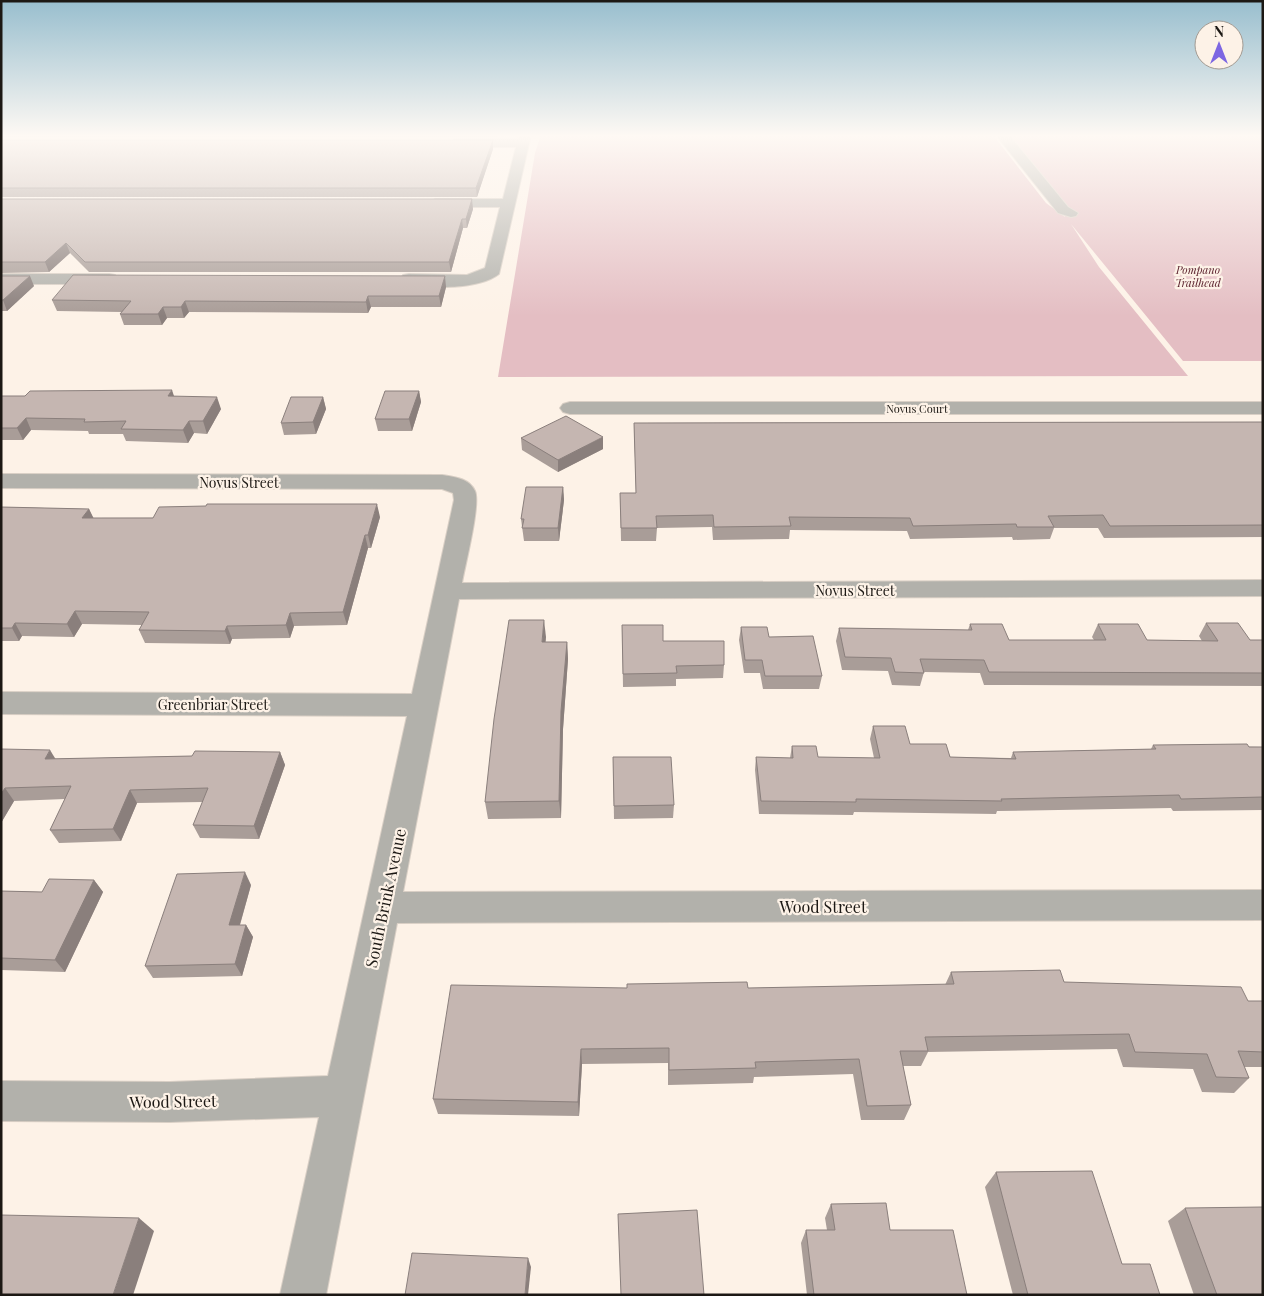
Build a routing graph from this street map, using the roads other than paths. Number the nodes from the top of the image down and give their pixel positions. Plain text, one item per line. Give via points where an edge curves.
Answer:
1 (510, 195) edge
2 (1050, 195) edge
3 (418, 203) edge
4 (508, 203) junction
5 (1071, 213) dead end
6 (1, 279) edge
7 (129, 279) edge
8 (394, 280) edge
9 (570, 408) dead end
10 (1263, 408) edge
11 (1, 481) edge
12 (466, 500) joint
13 (1263, 588) edge
14 (448, 591) junction
15 (1, 703) edge
16 (425, 705) junction
17 (1263, 905) edge
18 (382, 908) junction
19 (345, 1096) junction
20 (1, 1102) edge
21 (303, 1295) edge

1 - 4 street
2 - 5 street via 1062,210
3 - 4 street
4 - 8 street via 489,275 479,279
6 - 7 street
9 - 10 street, Novus Court
11 - 12 street, Novus Street via 442,482 456,484 464,491
12 - 14 street, South Brink Avenue
13 - 14 street, Novus Street
14 - 16 street, South Brink Avenue
15 - 16 street, Greenbriar Street
16 - 18 street, South Brink Avenue
17 - 18 street, Wood Street
18 - 19 street, South Brink Avenue
19 - 20 street, Wood Street via 170,1102
19 - 21 street, South Brink Avenue

